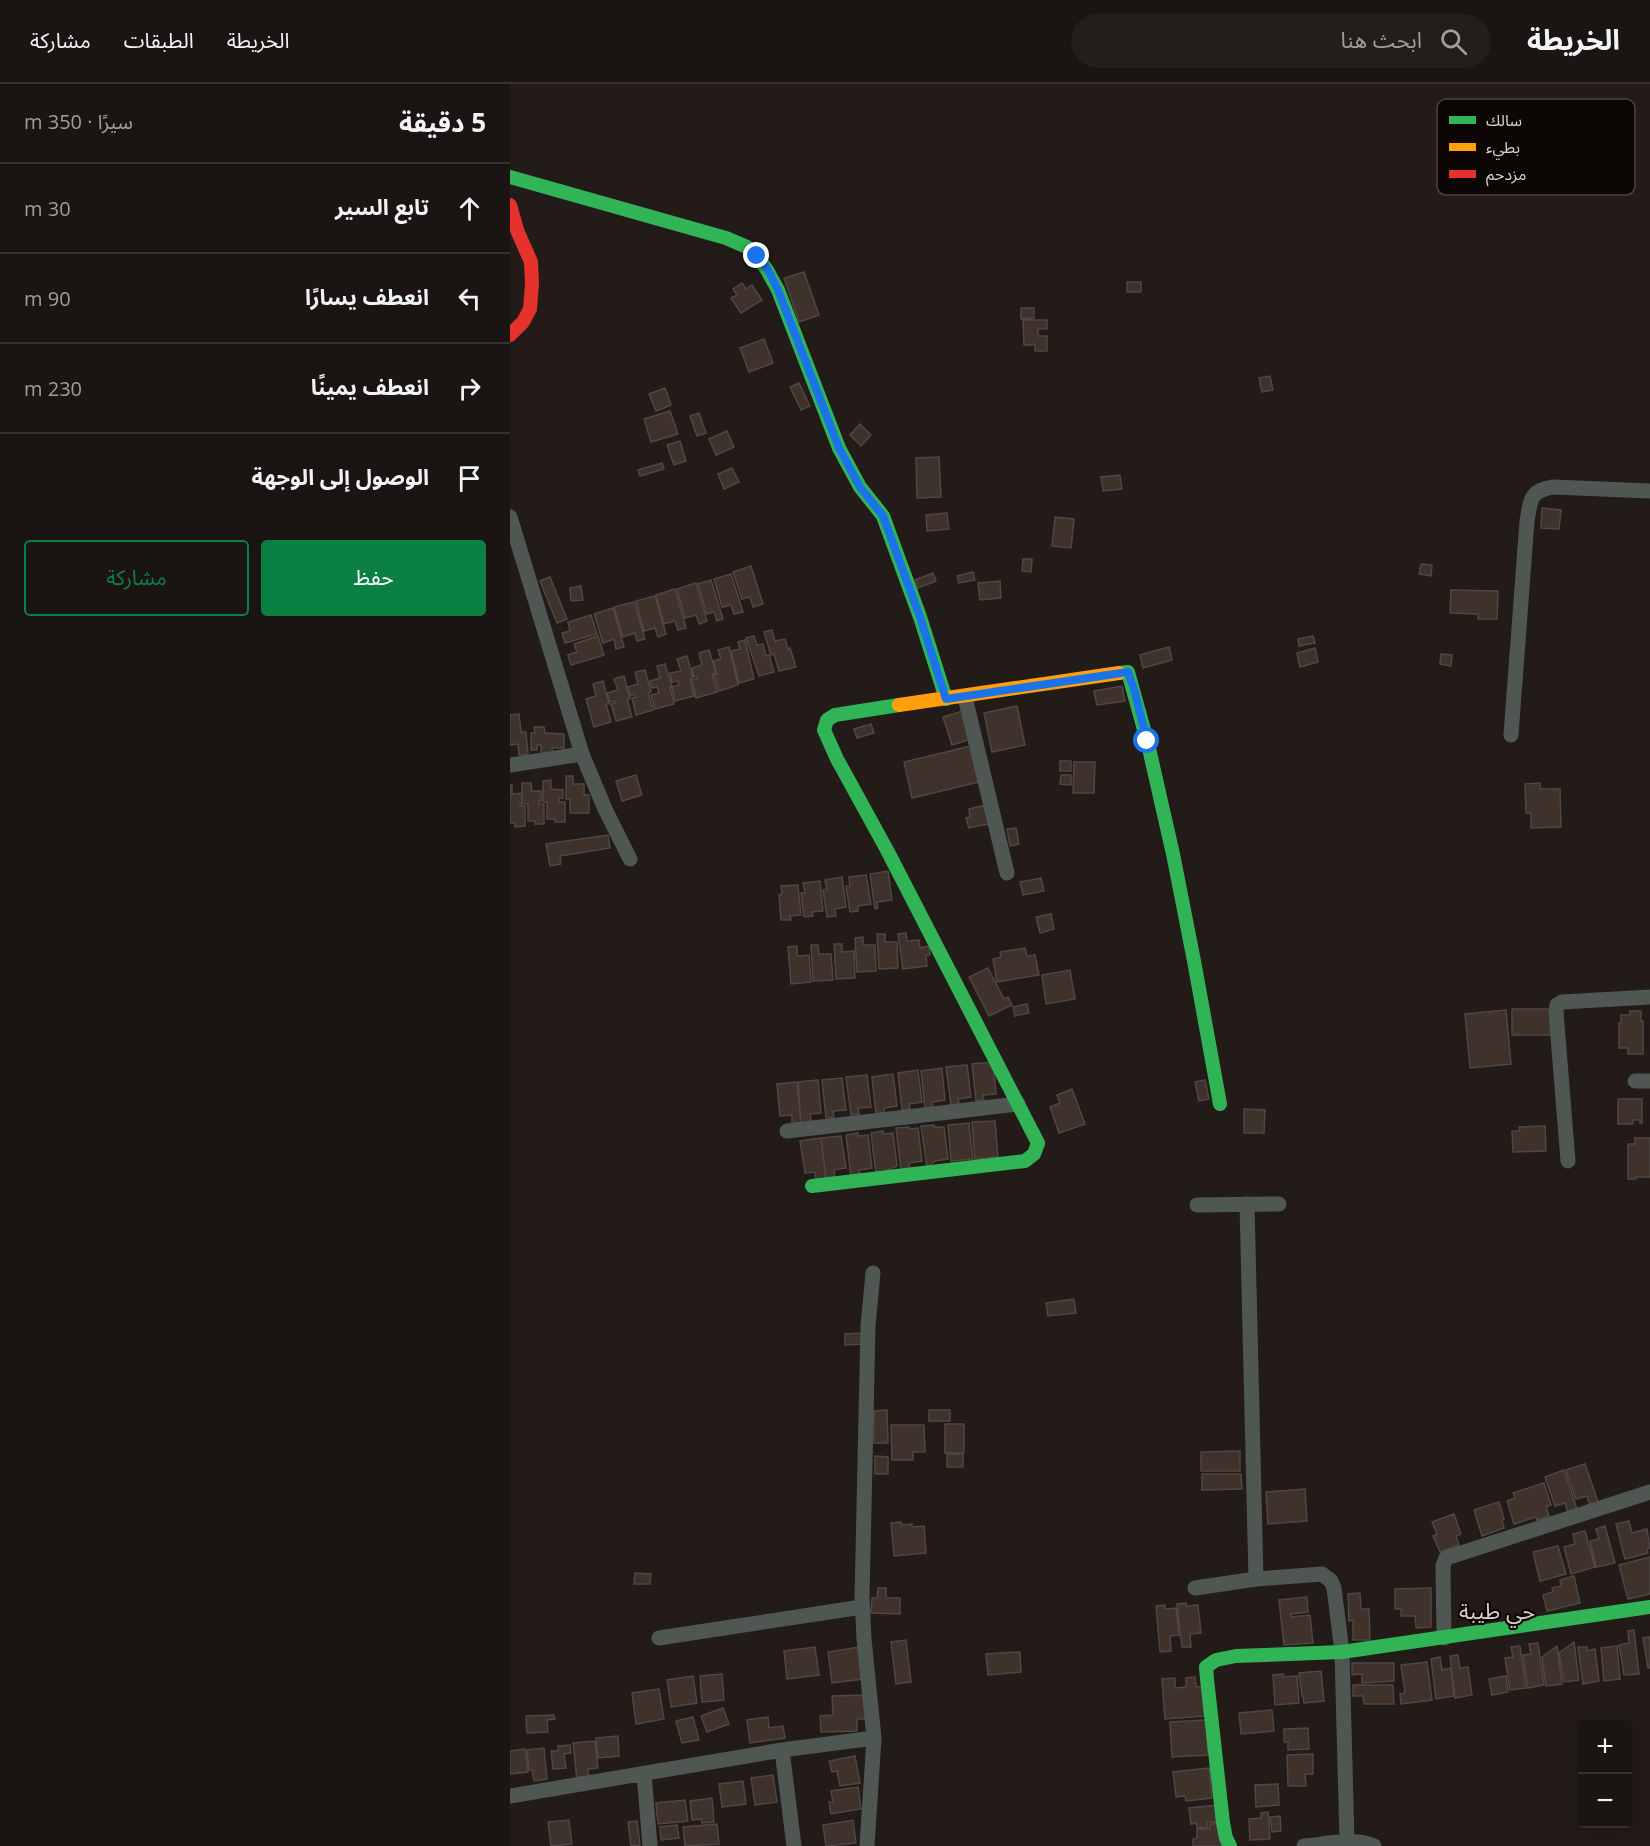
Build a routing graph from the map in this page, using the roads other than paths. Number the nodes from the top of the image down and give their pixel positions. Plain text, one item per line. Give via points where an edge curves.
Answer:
1 (510, 177) edge
2 (510, 205) edge
3 (510, 334) edge
4 (1650, 492) edge
5 (510, 517) edge
6 (965, 697) junction
7 (946, 699) junction
8 (1511, 735) dead end
9 (582, 754) junction
10 (510, 765) edge
11 (630, 859) dead end
12 (1007, 873) dead end
13 (1650, 997) edge
14 (1018, 1104) junction
15 (1220, 1104) dead end
16 (787, 1131) dead end
17 (1568, 1161) dead end
18 (812, 1186) dead end
19 (1247, 1204) junction
20 (1279, 1204) dead end
21 (1197, 1205) dead end
22 (873, 1273) dead end
23 (1650, 1492) edge
24 (1256, 1579) junction
25 (1196, 1588) dead end
26 (862, 1607) junction
27 (1650, 1607) edge
28 (659, 1638) dead end
29 (1444, 1638) junction
30 (1342, 1652) junction
31 (874, 1738) junction
32 (782, 1750) junction
33 (644, 1774) junction
34 (510, 1796) edge
35 (1349, 1844) edge
36 (650, 1846) edge
37 (794, 1846) edge
38 (867, 1846) edge
39 (1230, 1846) edge
40 (1304, 1846) edge
41 (1374, 1846) edge

1 - 7 street via 726,238 753,251 778,290 839,448 855,480 883,516
2 - 3 street via 531,262 532,284 530,309
4 - 8 street via 1553,487 1533,496 1527,522
5 - 9 street
6 - 7 street
6 - 12 street
6 - 15 street via 1128,672 1170,841 1202,992
7 - 14 street via 835,714 824,730
9 - 10 street
9 - 11 street
13 - 17 street via 1557,1005
14 - 16 street
14 - 18 street via 1038,1143 1036,1153 1025,1161
19 - 20 street
19 - 21 street
19 - 24 street
22 - 26 street via 868,1326
23 - 29 street via 1446,1558
24 - 25 street
24 - 30 street via 1322,1574 1331,1581
26 - 28 street
26 - 31 street
27 - 29 street
29 - 30 street
30 - 35 street
30 - 39 street via 1220,1658 1206,1667
31 - 32 street
31 - 38 street
32 - 33 street
32 - 37 street
33 - 34 street
33 - 36 street
35 - 40 street
35 - 41 street via 1366,1842

